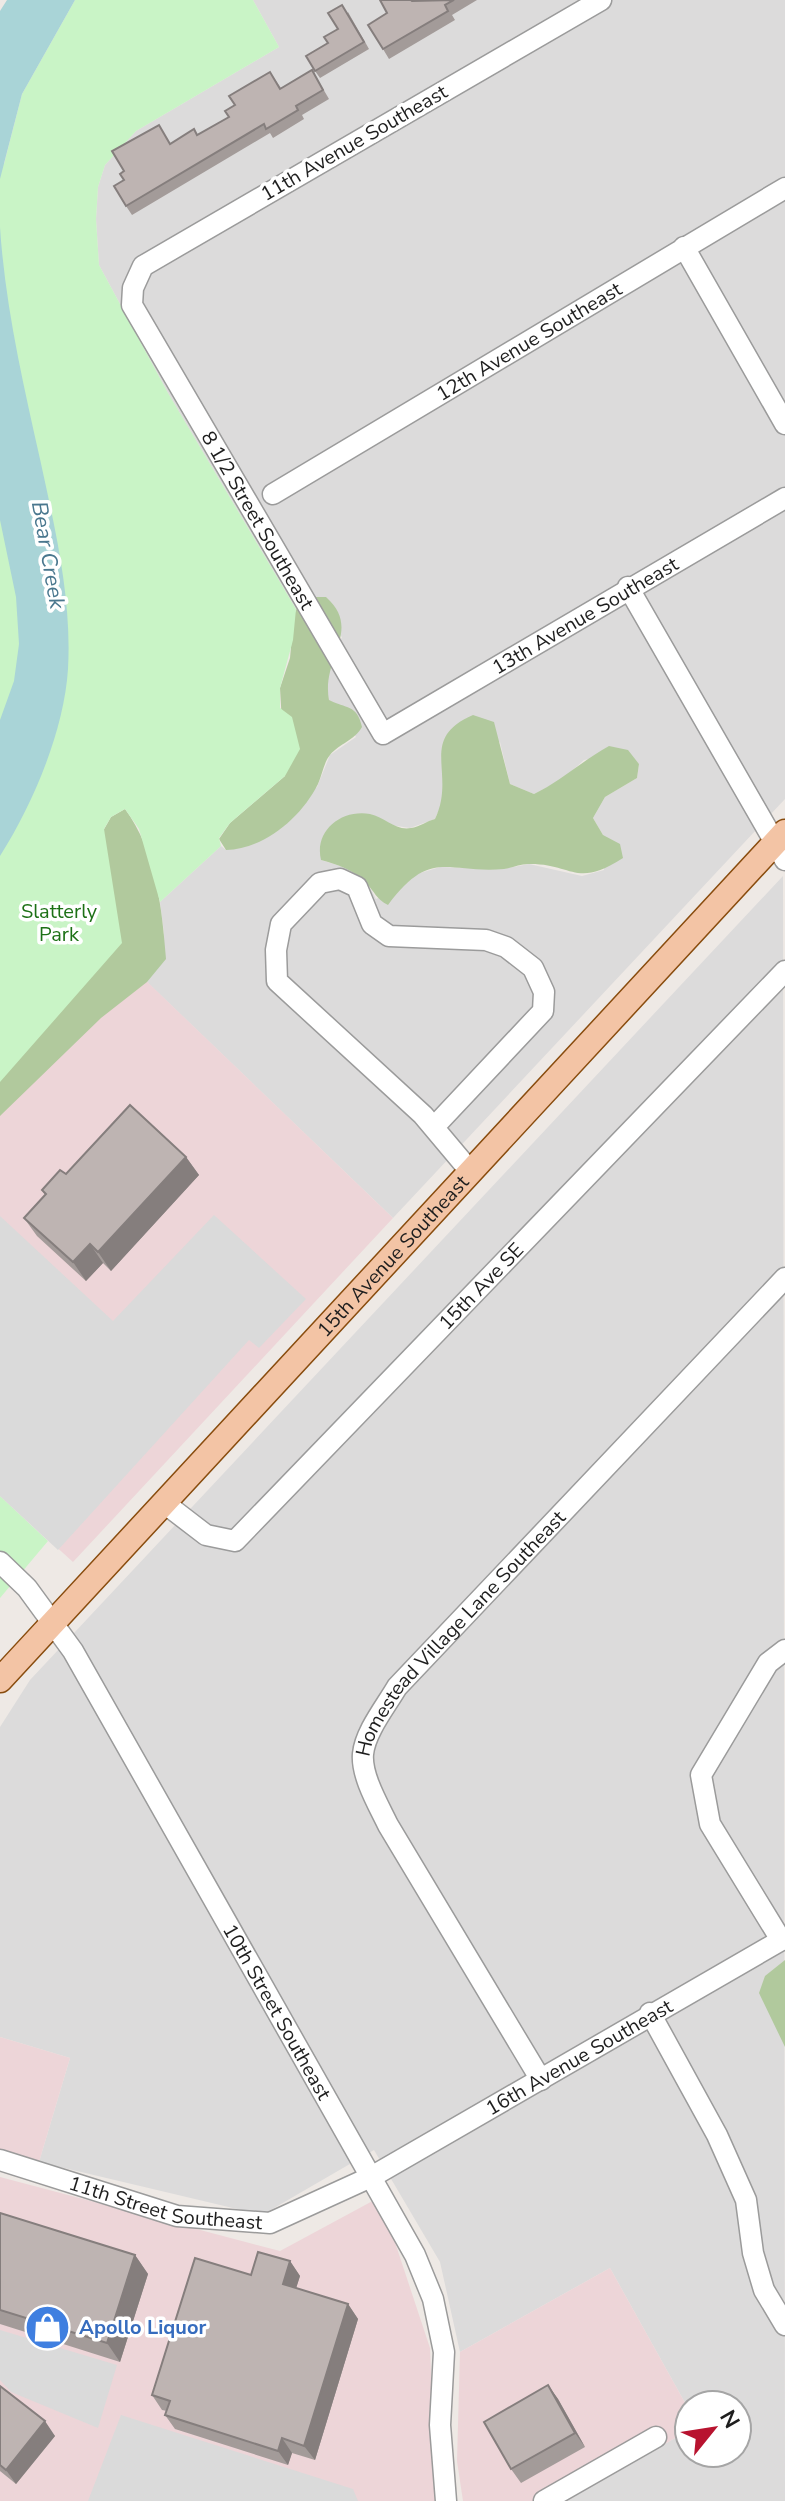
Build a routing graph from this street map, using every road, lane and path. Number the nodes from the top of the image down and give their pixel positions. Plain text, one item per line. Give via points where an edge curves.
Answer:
1 (601, 0) edge
2 (785, 188) edge
3 (684, 247) junction
4 (132, 305) joint
5 (785, 424) edge
6 (273, 494) dead end
7 (785, 498) edge
8 (628, 587) junction
9 (383, 734) joint
10 (782, 845) edge
11 (785, 971) edge
12 (434, 1127) junction
13 (470, 1171) junction
14 (785, 1278) edge
15 (163, 1502) junction
16 (0, 1562) edge
17 (52, 1620) junction
18 (785, 1650) edge
19 (0, 1680) edge
20 (783, 1939) edge
21 (650, 2013) junction
22 (541, 2080) junction
23 (0, 2160) edge
24 (373, 2176) junction
25 (785, 2325) edge
26 (656, 2437) dead end
27 (446, 2501) edge
28 (544, 2501) edge

1 - 4 street, 11th Avenue Southeast via 143,266
2 - 3 street, 12th Avenue Southeast
3 - 5 street
3 - 6 street, 12th Avenue Southeast
4 - 9 street, 8 1/2 Street Southeast
7 - 8 street, 13th Avenue Southeast
8 - 9 street, 13th Avenue Southeast
8 - 10 street
10 - 13 main road, 15th Avenue Southeast
11 - 15 street, 15th Ave SE via 235,1541 206,1535
12 - 12 street via 543,1011 544,992 533,968 506,947 486,940 389,936 372,924 357,887 340,879 320,883 281,924 277,981
12 - 13 street
13 - 15 main road, 15th Avenue Southeast
14 - 22 street, Homestead Village Lane Southeast via 397,1687 363,1755 388,1825
15 - 17 main road, 15th Avenue Southeast
16 - 17 street, 10th Street Southeast
17 - 19 main road, 15th Avenue Southeast
17 - 24 street, 10th Street Southeast
18 - 20 street via 768,1663 701,1775 710,1824
20 - 21 street, 16th Avenue Southeast
21 - 22 street, 16th Avenue Southeast
21 - 25 street via 746,2200 764,2290
22 - 24 street, 16th Avenue Southeast
23 - 24 street, 11th Street Southeast via 177,2216 270,2223
24 - 27 street, 10th Street Southeast via 415,2255 441,2327
26 - 28 street

